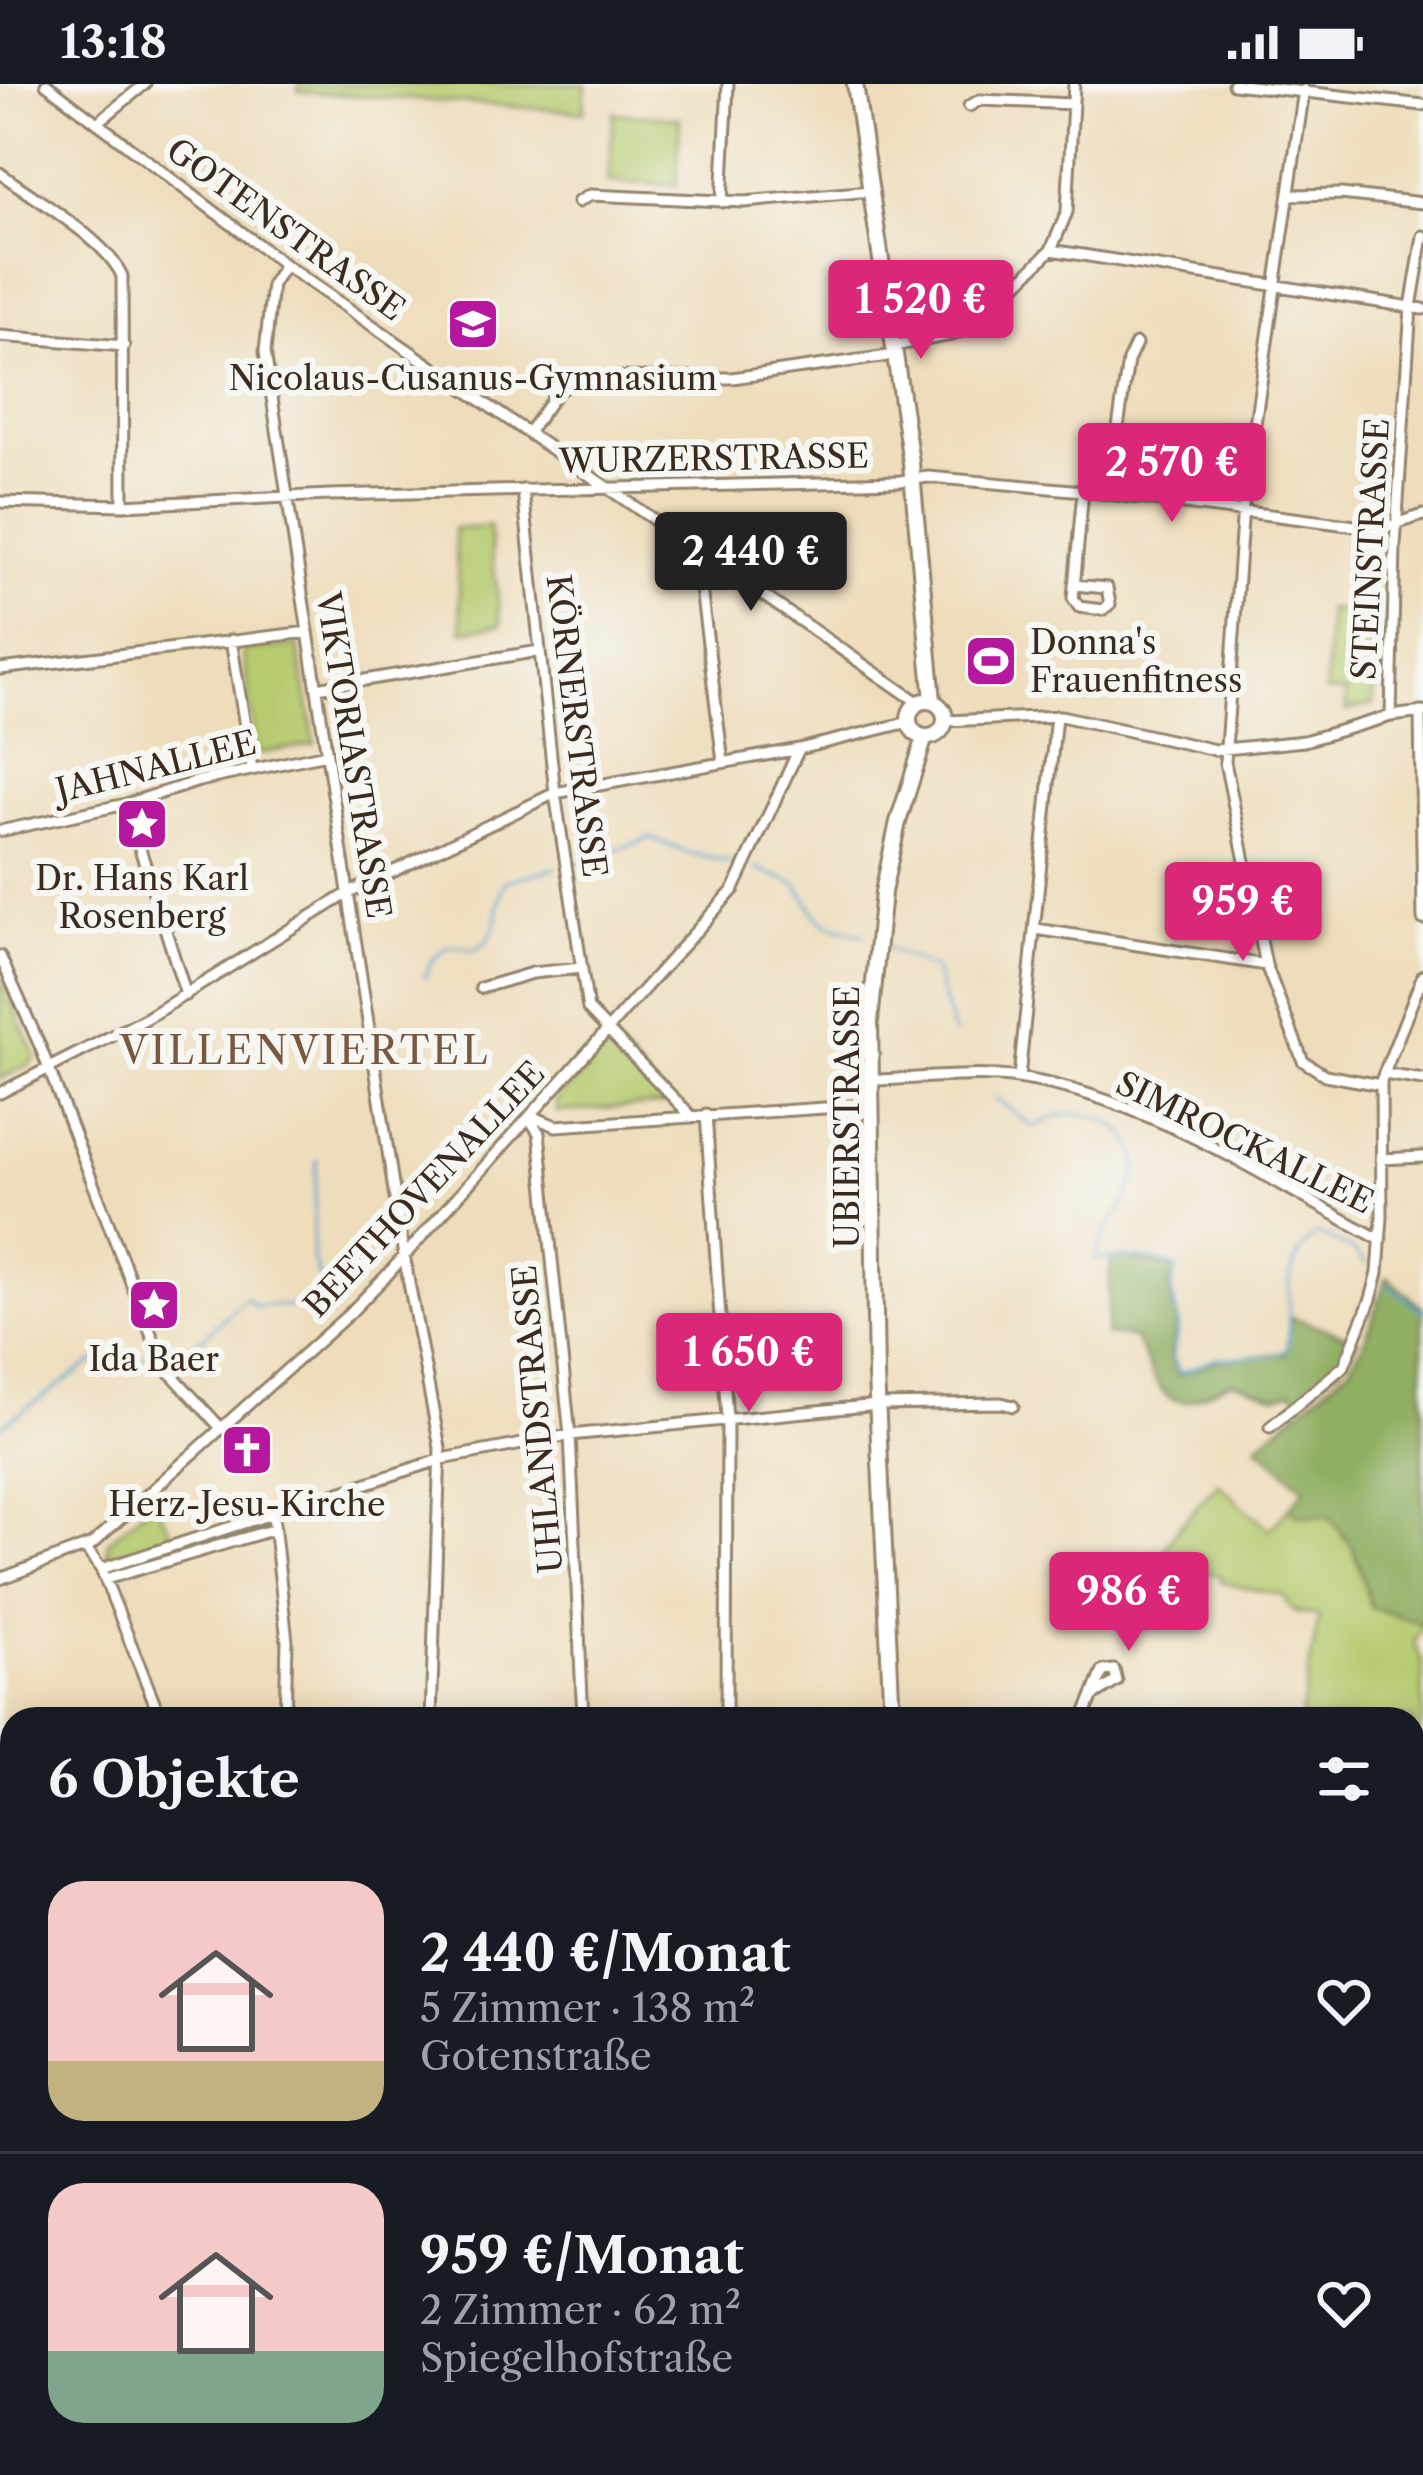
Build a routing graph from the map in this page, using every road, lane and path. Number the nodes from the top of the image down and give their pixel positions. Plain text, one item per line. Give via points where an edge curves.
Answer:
1 (46, 84) edge
2 (145, 84) edge
3 (728, 84) edge
4 (855, 84) edge
5 (1074, 84) edge
6 (1233, 84) edge
7 (1407, 84) edge
8 (1304, 90) junction
9 (1406, 101) junction
10 (1073, 104) junction
11 (1423, 105) edge
12 (969, 106) dead end
13 (98, 123) junction
14 (0, 173) edge
15 (871, 191) junction
16 (1289, 196) junction
17 (578, 202) dead end
18 (722, 202) junction
19 (1423, 203) edge
20 (1423, 236) edge
21 (1053, 251) junction
22 (284, 266) junction
23 (1276, 286) junction
24 (1417, 308) edge
25 (0, 336) edge
26 (1136, 344) dead end
27 (124, 346) junction
28 (894, 350) junction
29 (1406, 386) junction
30 (1423, 387) edge
31 (528, 433) junction
32 (913, 477) junction
33 (609, 488) junction
34 (523, 490) junction
35 (1083, 491) junction
36 (1108, 494) junction
37 (288, 496) junction
38 (0, 502) edge
39 (123, 505) junction
40 (1243, 512) junction
41 (1423, 514) edge
42 (1397, 522) junction
43 (696, 548) junction
44 (1074, 585) dead end
45 (308, 632) junction
46 (231, 640) junction
47 (539, 651) junction
48 (0, 669) edge
49 (317, 688) junction
50 (926, 702) junction
51 (1422, 712) edge
52 (1056, 716) junction
53 (1390, 716) junction
54 (946, 721) junction
55 (909, 722) junction
56 (926, 737) junction
57 (799, 749) junction
58 (1226, 750) junction
59 (326, 754) junction
60 (723, 762) junction
61 (252, 770) junction
62 (555, 793) junction
63 (126, 804) junction
64 (0, 831) edge
65 (347, 894) junction
66 (1423, 920) edge
67 (1036, 929) junction
68 (0, 956) edge
69 (1266, 965) junction
70 (581, 968) junction
71 (1423, 975) edge
72 (481, 988) dead end
73 (186, 994) junction
74 (609, 1028) junction
75 (49, 1069) junction
76 (1019, 1078) junction
77 (1383, 1079) junction
78 (870, 1080) junction
79 (1423, 1080) edge
80 (0, 1093) edge
81 (870, 1105) junction
82 (706, 1114) junction
83 (690, 1115) junction
84 (530, 1117) junction
85 (549, 1126) junction
86 (539, 1133) junction
87 (1423, 1157) edge
88 (1381, 1160) junction
89 (1381, 1240) junction
90 (404, 1256) junction
91 (878, 1405) junction
92 (1013, 1406) dead end
93 (727, 1418) junction
94 (1270, 1427) dead end
95 (221, 1428) junction
96 (571, 1435) junction
97 (442, 1459) junction
98 (273, 1515) junction
99 (274, 1529) junction
100 (190, 1540) junction
101 (85, 1547) junction
102 (195, 1554) junction
103 (104, 1574) junction
104 (0, 1579) edge
105 (1092, 1697) dead end
106 (156, 1707) edge
107 (285, 1707) edge
108 (432, 1707) edge
109 (582, 1707) edge
110 (726, 1707) edge
111 (891, 1707) edge
112 (1088, 1707) edge

1 - 13 street, GOTENSTRASSE
2 - 13 street
3 - 18 street
4 - 15 main road
5 - 10 street
6 - 8 street
7 - 9 street
8 - 9 street
8 - 16 street
9 - 11 street
10 - 12 street
10 - 21 street via 1067,212
13 - 22 street, GOTENSTRASSE
14 - 27 street via 117,264
15 - 18 street
15 - 28 main road
16 - 19 street
16 - 23 street
17 - 18 street via 590,195
20 - 24 street, STEINSTRASSE
21 - 23 street
21 - 28 street via 976,325
22 - 31 street, GOTENSTRASSE
22 - 37 street, VIKTORIASTRASSE via 272,284 265,352
23 - 24 street
23 - 40 street
24 - 29 street, STEINSTRASSE
25 - 27 street
26 - 36 street
27 - 39 street
28 - 31 street via 718,380 583,377 558,391
28 - 32 main road
29 - 30 street, STEINSTRASSE
29 - 42 street, STEINSTRASSE
31 - 33 street, GOTENSTRASSE
32 - 33 street, WURZERSTRASSE
32 - 35 street, WURZERSTRASSE
32 - 50 main road
33 - 34 street, WURZERSTRASSE
33 - 43 street, GOTENSTRASSE
34 - 37 street, WURZERSTRASSE
34 - 47 street, KÖRNERSTRASSE
35 - 36 street, WURZERSTRASSE
35 - 44 street
36 - 40 street, WURZERSTRASSE
37 - 39 street, WURZERSTRASSE
37 - 45 street, VIKTORIASTRASSE
38 - 39 street, WURZERSTRASSE
40 - 42 street, WURZERSTRASSE via 1378,530
40 - 58 street
41 - 42 street, WURZERSTRASSE
42 - 53 street, STEINSTRASSE
43 - 50 street, GOTENSTRASSE
43 - 60 street
45 - 46 street
45 - 49 street, VIKTORIASTRASSE
46 - 48 street
46 - 61 street
47 - 49 street
47 - 62 street, KÖRNERSTRASSE
49 - 59 street, VIKTORIASTRASSE
50 - 54 main road via 943,709
50 - 55 main road
51 - 53 street
51 - 66 street
52 - 54 street
52 - 58 street
52 - 67 street
53 - 58 street via 1304,741
54 - 56 main road
55 - 56 main road
55 - 57 street
56 - 78 main road, UBIERSTRASSE via 883,892
57 - 60 street
57 - 74 street, BEETHOVENALLEE via 739,883
58 - 69 street
59 - 61 street, JAHNALLEE
59 - 65 street, VIKTORIASTRASSE
60 - 62 street
61 - 63 street, JAHNALLEE
62 - 65 street
62 - 70 street, KÖRNERSTRASSE
63 - 64 street, JAHNALLEE
63 - 73 street
65 - 73 street
65 - 90 street, VIKTORIASTRASSE
67 - 69 street
67 - 76 street
68 - 75 street
69 - 77 street via 1308,1068
70 - 72 street
70 - 74 street, KÖRNERSTRASSE via 588,1009
71 - 77 street
73 - 75 street
74 - 83 street, KÖRNERSTRASSE
74 - 84 street, BEETHOVENALLEE
75 - 80 street
75 - 95 street via 163,1365
76 - 78 street, SIMROCKALLEE
76 - 89 street, SIMROCKALLEE via 1147,1118
77 - 79 street
77 - 88 street
78 - 81 main road, UBIERSTRASSE
81 - 82 street
81 - 91 main road, UBIERSTRASSE
82 - 83 street
82 - 93 street
83 - 85 street
84 - 85 street
84 - 86 street, UHLANDSTRASSE
84 - 90 street, BEETHOVENALLEE
85 - 86 street
86 - 96 street, UHLANDSTRASSE
87 - 88 street
88 - 89 street
89 - 94 street via 1374,1291 1348,1360
90 - 95 street, BEETHOVENALLEE
90 - 97 street, VIKTORIASTRASSE
91 - 92 street
91 - 93 street
91 - 111 main road, UBIERSTRASSE
93 - 96 street
93 - 110 street
95 - 101 street, BEETHOVENALLEE
96 - 97 street
96 - 109 street, UHLANDSTRASSE
97 - 98 street
97 - 108 street, VIKTORIASTRASSE
98 - 99 street
98 - 100 street
99 - 102 street
99 - 107 street
100 - 102 street
100 - 103 street
101 - 103 street
101 - 104 street, BEETHOVENALLEE
102 - 103 street
103 - 106 street
105 - 112 street

